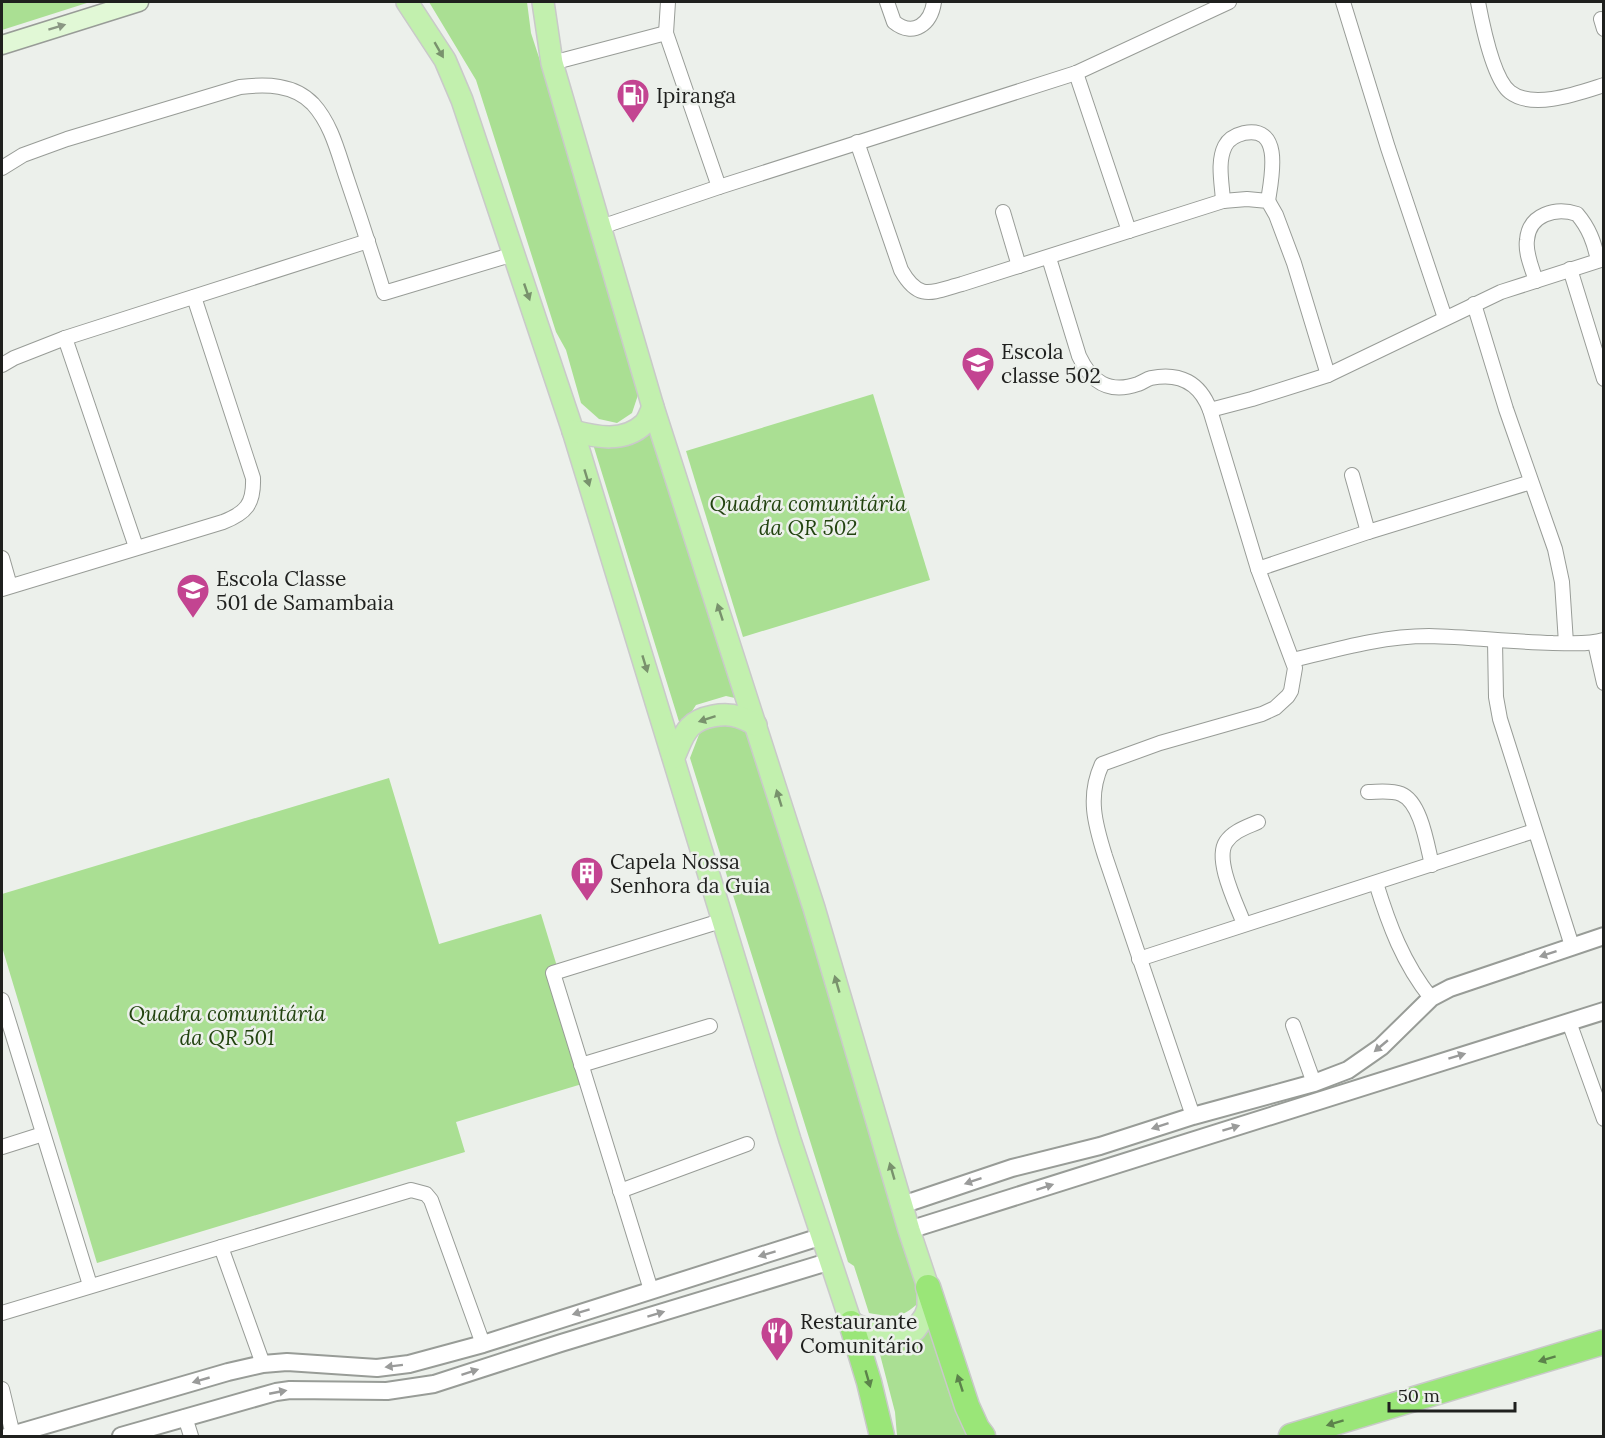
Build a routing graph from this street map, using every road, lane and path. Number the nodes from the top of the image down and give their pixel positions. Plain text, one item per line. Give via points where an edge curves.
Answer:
1 (139, 2) edge
2 (407, 2) edge
3 (543, 2) edge
4 (668, 2) edge
5 (887, 2) edge
6 (934, 2) edge
7 (1229, 2) edge
8 (1343, 2) edge
9 (1478, 2) edge
10 (666, 33) junction
11 (2, 45) edge
12 (552, 63) junction
13 (1076, 73) junction
14 (1604, 85) edge
15 (858, 142) junction
16 (2, 168) edge
17 (718, 187) junction
18 (1223, 201) junction
19 (1268, 201) junction
20 (1004, 212) dead end
21 (601, 227) junction
22 (1130, 231) junction
23 (368, 241) junction
24 (514, 254) junction
25 (1049, 258) junction
26 (1600, 259) edge
27 (1019, 266) junction
28 (1570, 269) junction
29 (1536, 281) junction
30 (194, 297) junction
31 (1474, 304) junction
32 (1445, 318) junction
33 (65, 338) junction
34 (2, 365) edge
35 (1328, 375) junction
36 (1604, 379) edge
37 (653, 407) junction
38 (1210, 410) junction
39 (573, 431) junction
40 (1352, 475) dead end
41 (1531, 482) junction
42 (1368, 532) junction
43 (136, 547) junction
44 (2, 558) edge
45 (1258, 569) junction
46 (6, 587) edge
47 (1495, 641) junction
48 (1599, 642) edge
49 (1566, 643) junction
50 (1293, 660) junction
51 (1604, 683) edge
52 (756, 725) junction
53 (674, 757) junction
54 (1368, 792) dead end
55 (1258, 822) dead end
56 (1534, 831) junction
57 (1432, 865) junction
58 (1376, 883) junction
59 (724, 920) junction
60 (1244, 924) junction
61 (1604, 936) edge
62 (1572, 946) junction
63 (1139, 959) junction
64 (1431, 998) junction
65 (2, 999) edge
66 (1604, 1011) edge
67 (1569, 1022) junction
68 (1293, 1025) dead end
69 (710, 1026) dead end
70 (581, 1065) junction
71 (1314, 1083) junction
72 (1192, 1116) junction
73 (1604, 1119) edge
74 (43, 1134) junction
75 (747, 1143) dead end
76 (2, 1147) edge
77 (620, 1191) junction
78 (902, 1205) junction
79 (909, 1230) junction
80 (823, 1236) junction
81 (221, 1246) junction
82 (831, 1260) junction
83 (90, 1286) junction
84 (928, 1287) junction
85 (651, 1290) junction
86 (2, 1313) edge
87 (553, 1320) junction
88 (851, 1323) junction
89 (561, 1342) junction
90 (1604, 1342) edge
91 (483, 1344) junction
92 (263, 1364) junction
93 (2, 1389) edge
94 (185, 1417) junction
95 (10, 1436) edge
96 (121, 1437) edge
97 (191, 1437) edge
98 (882, 1437) edge
99 (983, 1437) edge
100 (1291, 1437) edge

11 -> 1 main road
2 -> 24 main road via 445,60 462,100
3 - 12 main road
4 - 10 street
5 - 6 street via 894,22 912,29 929,19
7 - 13 street
8 - 32 street
9 - 14 street via 1494,63 1505,88 1512,94 1543,99
10 - 12 street
10 - 17 street
12 - 21 main road
13 - 15 street
13 - 22 street
15 - 17 street
15 - 27 street via 901,270 914,288 923,293 933,291
16 - 23 street via 23,155 95,130 240,87 264,84 293,90 312,103 328,124
17 - 21 street
18 - 19 street
18 - 19 street via 1221,160 1225,147 1234,136 1253,132 1265,139 1272,152
18 - 22 street
19 - 35 street via 1294,263
20 - 27 street
21 - 37 main road
22 - 25 street
23 - 24 street via 384,293
23 - 30 street
24 -> 39 main road
25 - 27 street
25 - 38 street via 1078,356 1095,380 1118,387 1175,377 1194,385
26 - 28 street
26 - 29 street via 1592,236 1577,214 1559,210 1547,213 1536,220 1527,239
28 - 29 street
28 - 36 street
29 - 31 street
30 - 33 street
30 - 43 street via 253,478 252,498 238,516
31 - 32 street
31 - 41 street
32 - 35 street
33 - 34 street
33 - 43 street
35 - 38 street
37 - 39 main road via 644,424 619,436 603,438
52 -> 37 main road
38 - 45 street
39 -> 53 main road
40 - 42 street
41 - 42 street
41 - 49 street via 1555,549 1562,582
42 - 45 street
43 - 46 street
44 - 46 street
45 - 50 street
47 - 49 street
47 - 50 street via 1395,638
47 - 56 street via 1500,719
48 - 49 street
48 - 51 street
50 - 63 street via 1291,691 1275,708 1102,764 1092,799 1095,823
52 -> 53 main road via 726,714 706,718 691,725
78 -> 52 main road
53 - 59 main road
54 - 57 street via 1394,792 1411,801
55 - 60 street via 1233,835 1222,853 1224,870
56 - 57 street
56 - 62 street
57 - 58 street
58 - 60 street
58 - 64 street via 1396,942
59 - 70 street via 553,973
59 - 80 main road
60 - 63 street
61 - 62 street
62 -> 64 street via 1475,978
63 - 72 street
64 -> 71 street via 1381,1047 1348,1070
65 - 74 street
66 - 67 street
67 - 73 street
79 -> 67 street
68 - 71 street
69 - 70 street
70 - 77 street
71 - 72 street
72 -> 78 street via 1100,1146 1012,1168
74 - 76 street
74 - 83 street
75 - 77 street
77 - 85 street
78 - 79 main road
79 - 84 main road
80 - 82 main road
80 -> 85 street
81 - 83 street
81 - 91 street via 411,1190 420,1191 431,1200
81 - 92 street
82 - 88 main road
89 -> 82 street
83 - 86 street
84 - 88 main road via 925,1316 906,1335 888,1337
99 -> 84 highway via 968,1406
85 -> 87 street
87 - 89 street
87 - 91 street
88 -> 98 highway
94 -> 89 street via 290,1390 387,1391 434,1384
90 -> 100 highway
91 -> 92 street via 409,1364 377,1368
92 -> 95 street
93 - 95 street
94 - 96 street
94 - 97 street

